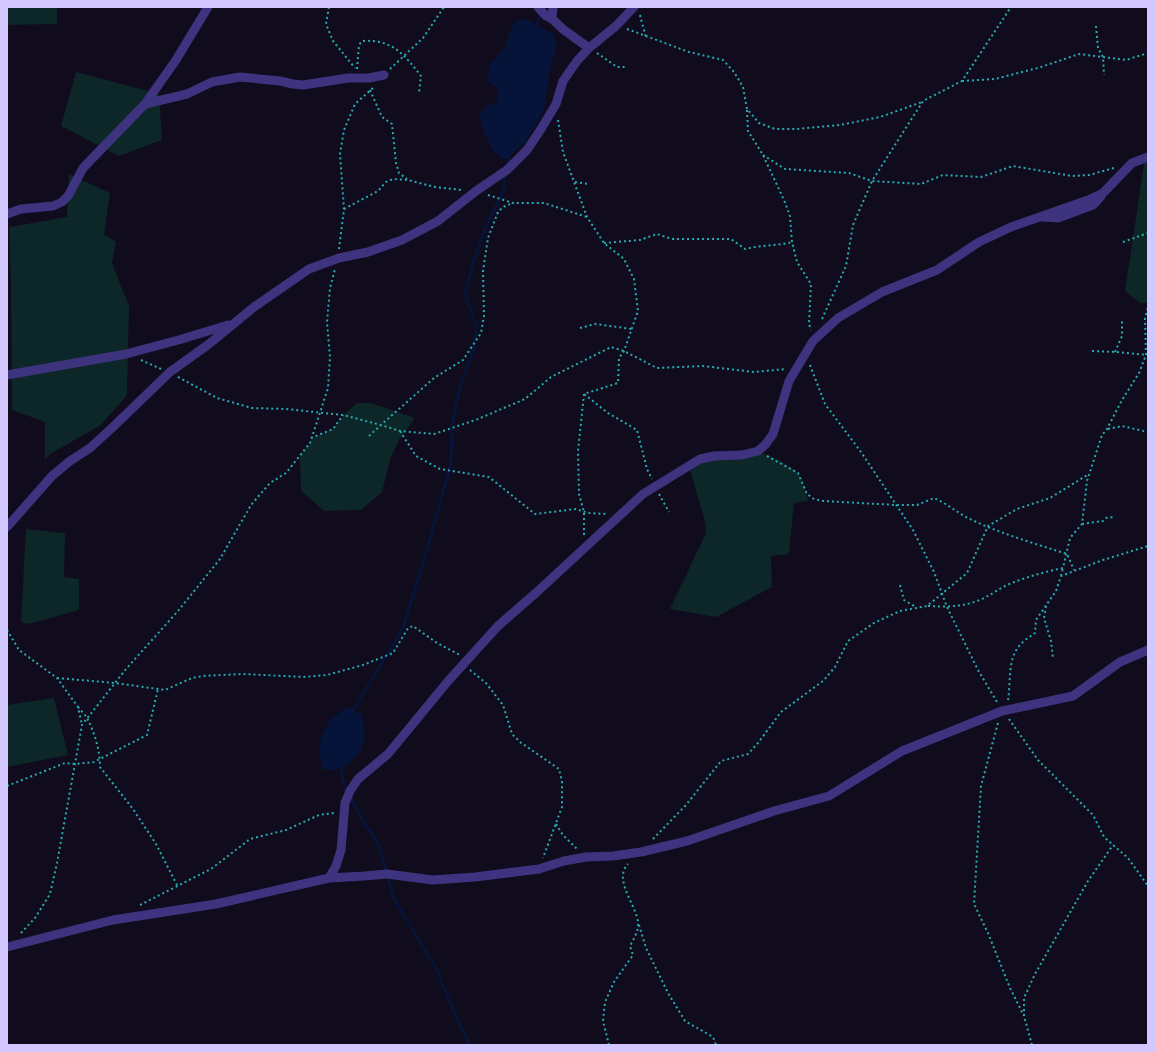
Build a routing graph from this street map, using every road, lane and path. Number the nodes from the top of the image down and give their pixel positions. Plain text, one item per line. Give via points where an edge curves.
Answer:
1 (208, 7) edge
2 (329, 7) edge
3 (444, 7) edge
4 (538, 7) edge
5 (553, 7) edge
6 (634, 7) edge
7 (1011, 7) edge
8 (640, 15) dead end
9 (552, 19) junction
10 (616, 26) junction
11 (1096, 26) dead end
12 (646, 37) junction
13 (589, 48) junction
14 (1148, 53) edge
15 (404, 56) junction
16 (1103, 57) junction
17 (627, 67) dead end
18 (384, 75) junction
19 (1104, 75) dead end
20 (359, 78) junction
21 (962, 81) junction
22 (370, 91) junction
23 (419, 93) dead end
24 (923, 102) junction
25 (145, 104) junction
26 (556, 104) junction
27 (747, 109) junction
28 (763, 155) junction
29 (1148, 157) edge
30 (1132, 163) junction
31 (408, 180) junction
32 (872, 180) junction
33 (574, 182) junction
34 (589, 184) dead end
35 (476, 191) junction
36 (513, 203) junction
37 (344, 209) junction
38 (7, 214) edge
39 (587, 217) junction
40 (1148, 233) edge
41 (792, 242) junction
42 (1123, 242) dead end
43 (604, 243) junction
44 (338, 258) junction
45 (1148, 307) edge
46 (1122, 320) dead end
47 (821, 322) dead end
48 (233, 323) junction
49 (580, 328) dead end
50 (632, 329) junction
51 (813, 341) junction
52 (624, 351) junction
53 (1092, 351) dead end
54 (1115, 352) junction
55 (806, 353) junction
56 (126, 354) junction
57 (1147, 355) edge
58 (797, 368) junction
59 (170, 372) junction
60 (7, 375) edge
61 (584, 394) junction
62 (319, 413) junction
63 (343, 415) junction
64 (381, 425) junction
65 (1107, 429) junction
66 (400, 431) junction
67 (1148, 432) edge
68 (369, 436) dead end
69 (311, 438) junction
70 (758, 451) junction
71 (1089, 474) junction
72 (655, 487) junction
73 (896, 505) junction
74 (584, 512) junction
75 (669, 512) dead end
76 (620, 515) junction
77 (1115, 517) dead end
78 (1082, 524) junction
79 (988, 526) junction
80 (7, 527) edge
81 (1148, 546) edge
82 (584, 548) junction
83 (1067, 554) junction
84 (1063, 568) junction
85 (1074, 570) junction
86 (1061, 576) junction
87 (900, 585) dead end
88 (942, 594) junction
89 (1046, 605) junction
90 (927, 606) junction
91 (917, 608) junction
92 (947, 608) junction
93 (7, 630) edge
94 (1148, 650) edge
95 (1053, 659) dead end
96 (465, 661) junction
97 (57, 678) junction
98 (115, 683) junction
99 (158, 689) junction
100 (78, 707) junction
101 (1002, 711) junction
102 (88, 718) junction
103 (82, 725) junction
104 (100, 758) junction
105 (75, 764) junction
106 (7, 786) edge
107 (345, 803) junction
108 (556, 824) junction
109 (1113, 845) junction
110 (641, 852) junction
111 (586, 857) junction
112 (539, 869) junction
113 (329, 878) junction
114 (178, 885) junction
115 (1148, 886) edge
116 (139, 906) dead end
117 (638, 922) junction
118 (7, 947) edge
119 (1024, 1016) junction
120 (609, 1045) edge
121 (716, 1045) edge
122 (1032, 1045) edge

1 - 25 street via 176,60
2 - 15 path via 326,24 333,41 357,71 359,45 362,41 372,40 394,47
3 - 15 path via 423,38
4 - 9 street
5 - 9 street
6 - 10 street
7 - 21 path
8 - 12 path
9 - 13 street
10 - 12 path
10 - 13 street
11 - 16 path via 1098,48
12 - 27 path via 689,52 723,60 743,87
13 - 17 path via 617,67
13 - 26 street via 563,80
14 - 16 path via 1126,60
15 - 18 path
15 - 23 path via 421,76
16 - 19 path
16 - 21 path via 1079,54 995,79
18 - 20 street
18 - 22 path
20 - 22 path
20 - 25 street via 303,85 280,80 240,77 212,82 187,94
21 - 24 path
22 - 31 path via 382,117 392,124 396,163 399,173
22 - 37 path via 355,104 344,130 340,154
24 - 27 path via 880,117 840,125 796,129 775,129 759,123
24 - 32 path
25 - 38 street via 83,168 62,202
26 - 33 path via 563,152
26 - 35 street via 526,150 507,170
27 - 28 path via 748,132
28 - 32 path via 785,168 849,173
28 - 41 path via 790,216
29 - 30 street
30 - 32 path via 1089,175 1072,176 1013,166 981,177 943,175 921,184
30 - 51 street via 1102,193 1011,226 979,242 937,270 882,292 838,318
31 - 35 path via 435,187
31 - 37 path via 390,179 378,191
32 - 47 path via 853,225 846,266
33 - 34 path
33 - 39 path
35 - 36 path
35 - 44 street via 438,221 402,240 368,252
36 - 39 path via 544,203
36 - 64 path via 498,212 488,238 483,272 484,316 481,333 463,360 434,378
37 - 44 path
39 - 43 path
40 - 42 path
41 - 43 path via 745,249 731,239 672,239 657,234 640,240
41 - 51 path via 797,262 811,284 809,324
43 - 50 path via 624,259 634,279 638,311
44 - 48 street via 309,268
44 - 62 path via 330,288 327,322 330,357 328,388
45 - 57 path via 1144,318
46 - 54 path via 1122,336
48 - 56 street
48 - 59 street
49 - 50 path via 595,324
50 - 52 path
51 - 55 street
52 - 58 path via 657,368 703,366 754,372
52 - 61 path via 620,358 618,383
52 - 66 path via 611,347 598,353 551,377 525,399 478,419 434,434
53 - 54 path
54 - 57 path
55 - 58 street
55 - 73 path via 825,404
56 - 59 path
56 - 60 street
57 - 65 path
58 - 70 street via 790,381 773,434
59 - 62 path via 217,398 252,408
59 - 80 street via 90,448 52,476
61 - 72 path via 608,413 637,430 647,469
61 - 74 path via 578,451 579,494
62 - 63 path
62 - 69 path
63 - 64 path
63 - 69 path via 333,429
64 - 66 path
64 - 68 path
65 - 67 path via 1122,426
65 - 71 path via 1102,435
66 - 74 path via 416,456 440,469 489,477 535,514 576,509
69 - 98 path via 310,443 286,473 270,483 251,505 220,559
70 - 72 street via 700,459
70 - 73 path via 798,473 807,494 814,499
71 - 78 path
71 - 79 path via 1050,498 1017,509
72 - 75 path
72 - 76 street via 643,494
73 - 79 path via 918,505 934,498
73 - 88 path via 913,530
74 - 76 path
74 - 82 path
76 - 82 street
77 - 78 path
78 - 83 path via 1070,538
79 - 83 path
79 - 88 path via 967,573
81 - 85 path
82 - 96 street via 498,626
83 - 84 path
83 - 85 path
84 - 86 path
84 - 92 path via 1040,573 1006,586 978,601
85 - 86 path
86 - 89 path
87 - 91 path via 904,600
88 - 90 path
88 - 92 path
89 - 95 path via 1044,618
89 - 101 path via 1036,620 1035,633 1019,645 1012,657 1008,700
90 - 91 path
90 - 92 path
91 - 110 path via 900,611 874,623 848,641 835,667 823,681 782,712 748,754 722,761 686,806
92 - 101 path
93 - 97 path via 19,650
94 - 101 street via 1120,662 1073,696
96 - 99 path via 413,626 408,628 393,653 327,675 203,676 164,690
96 - 107 street via 388,754 358,779
96 - 108 path via 503,705 512,734 559,769 562,807
97 - 98 path
97 - 100 path
98 - 99 path
98 - 102 path
99 - 104 path via 147,735
100 - 102 path
100 - 103 path
101 - 109 path via 1038,760 1093,815 1104,837
101 - 110 street via 902,751 829,796 774,811 687,842
101 - 119 path via 981,786 974,904
102 - 103 path
102 - 104 path
103 - 105 path
104 - 105 path via 94,762
104 - 114 path via 100,767 134,809
105 - 106 path via 65,763
105 - 118 path via 50,894 35,918
107 - 113 street via 341,850
107 - 114 path via 340,811 319,815 286,830 250,839 210,869
108 - 111 path via 563,836
108 - 112 path
109 - 115 path via 1128,858
109 - 119 path via 1088,881 1035,974 1024,998
110 - 111 street
110 - 117 path via 625,867 623,876
111 - 112 street
112 - 113 street via 432,880 387,874
113 - 118 street via 216,904 113,920
114 - 116 path
117 - 120 path via 638,930 630,946 633,955 614,982 605,1002 603,1021
117 - 121 path via 646,948 685,1021 713,1037
119 - 122 path

